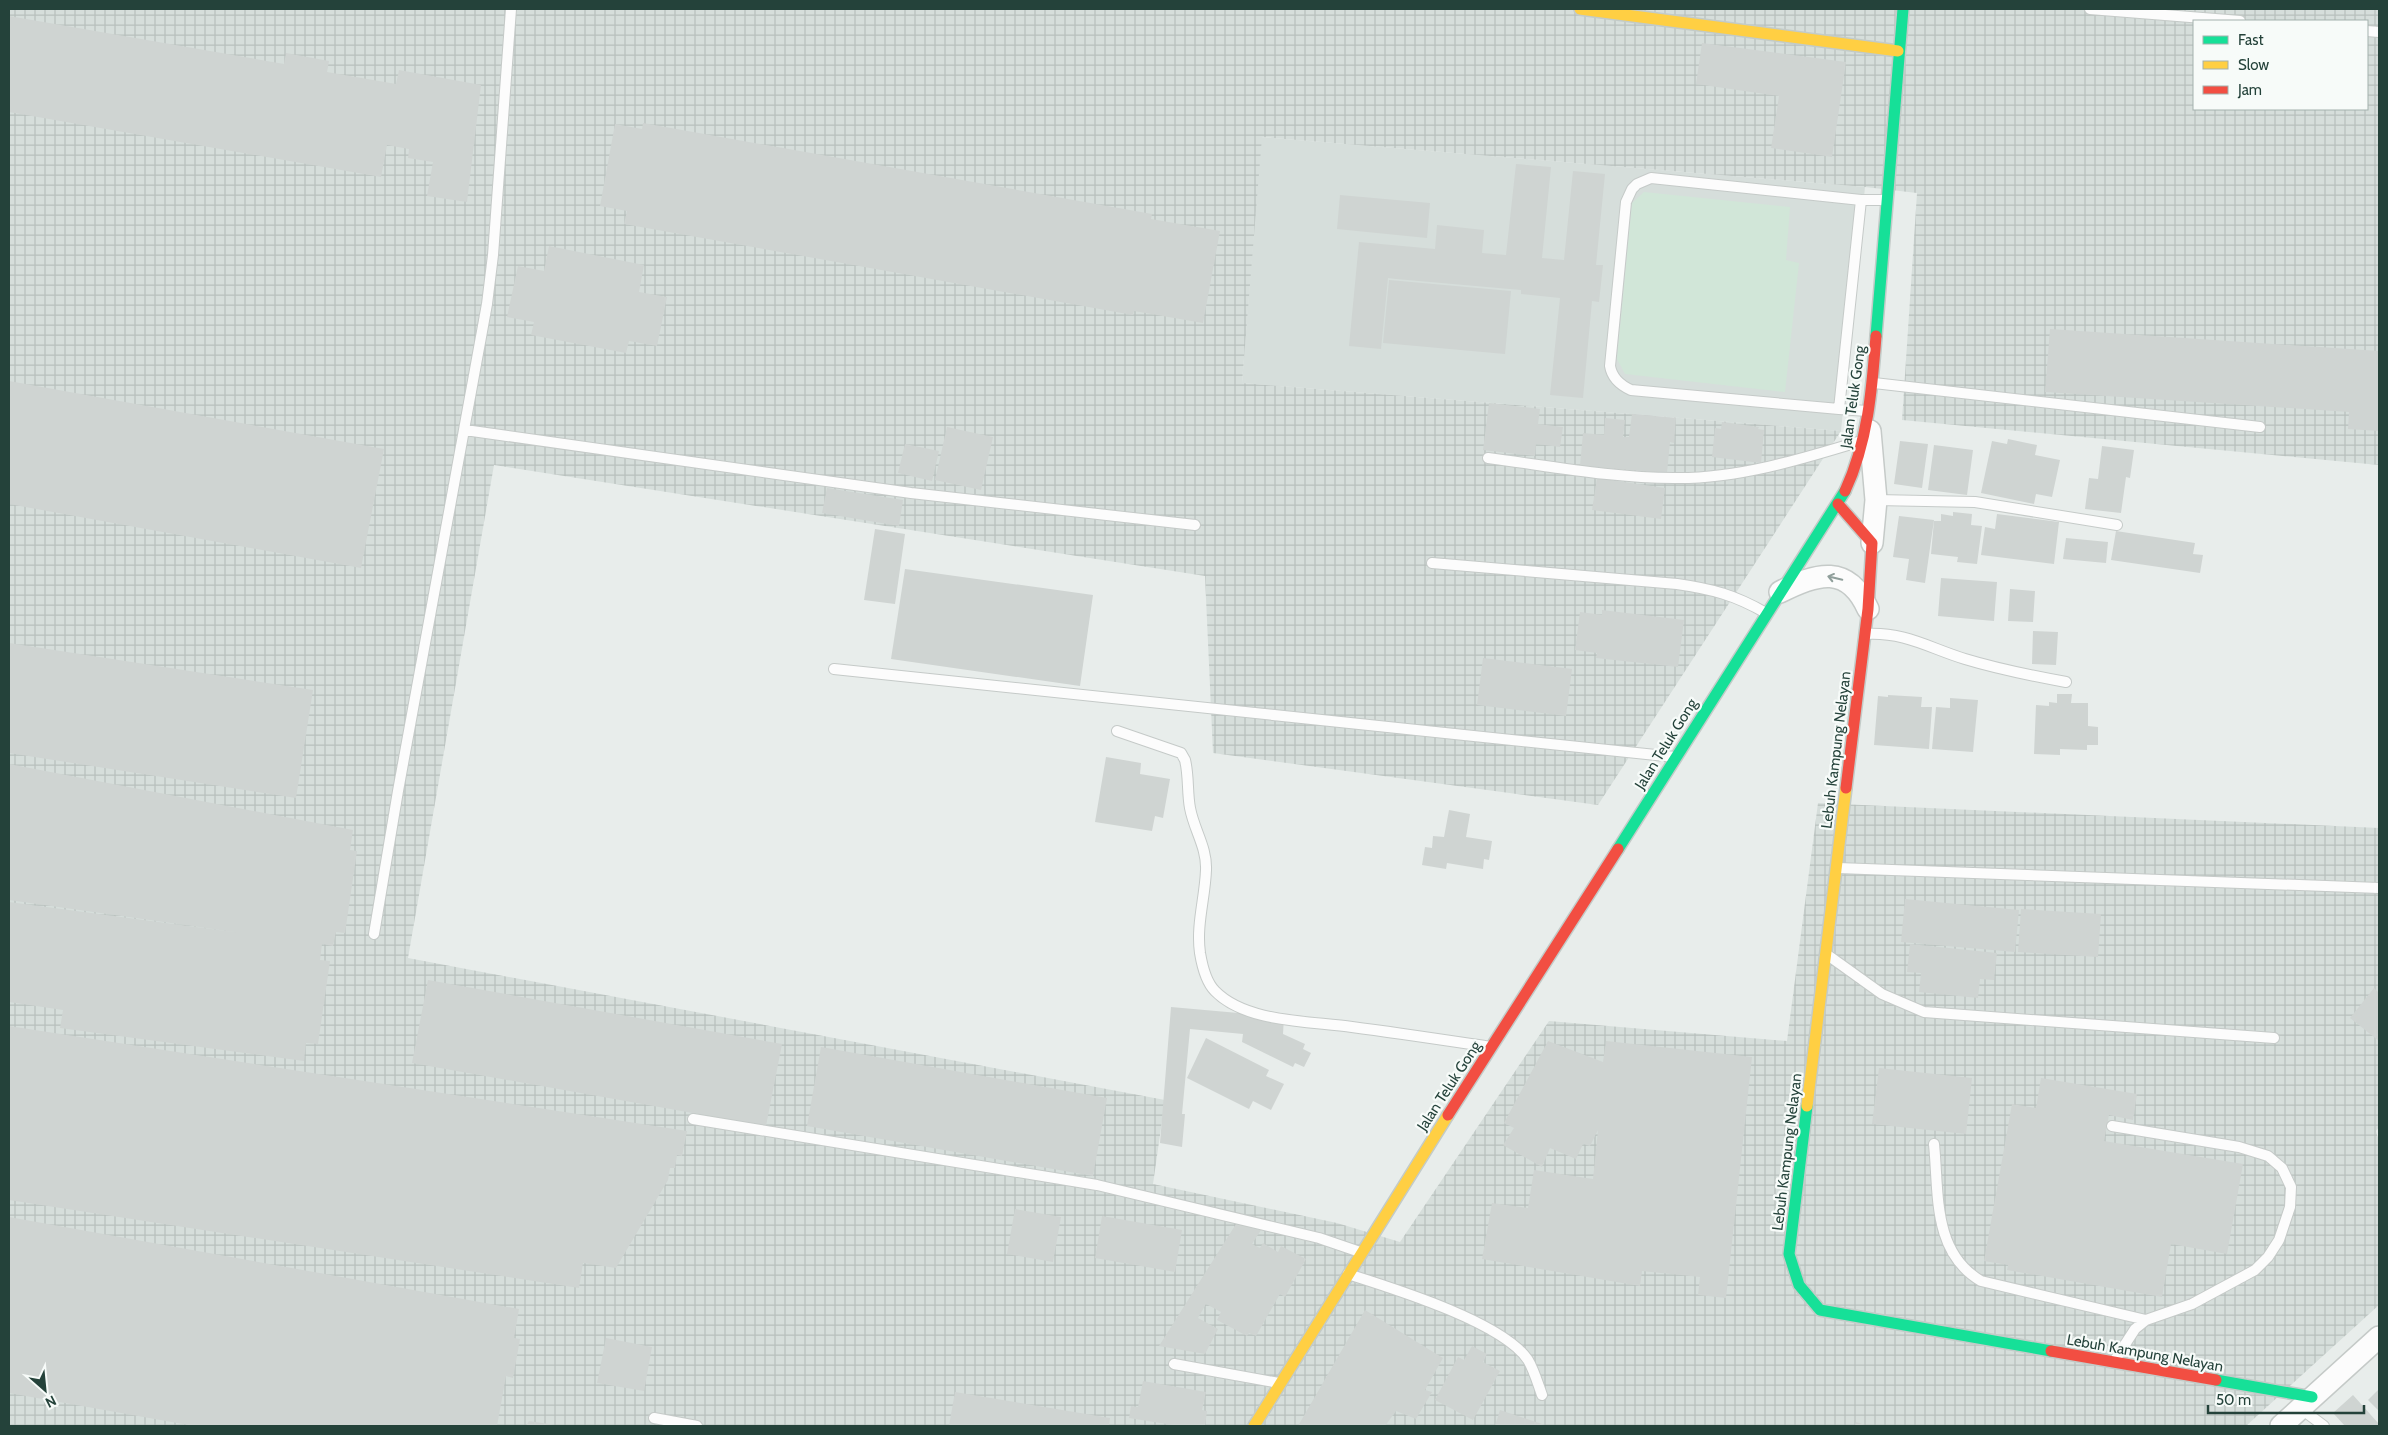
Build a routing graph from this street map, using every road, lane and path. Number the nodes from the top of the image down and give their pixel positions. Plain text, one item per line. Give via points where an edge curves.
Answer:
1 (511, 9) edge
2 (1580, 9) edge
3 (1903, 9) edge
4 (2090, 9) edge
5 (2228, 20) edge
6 (1898, 51) junction
7 (1861, 200) junction
8 (1887, 200) junction
9 (1873, 382) junction
10 (1839, 409) junction
11 (1868, 415) junction
12 (2260, 427) dead end
13 (465, 430) junction
14 (1864, 440) junction
15 (1488, 458) dead end
16 (1876, 500) junction
17 (1838, 504) junction
18 (2117, 525) dead end
19 (1195, 526) dead end
20 (1872, 542) junction
21 (1432, 563) dead end
22 (1780, 592) junction
23 (1868, 609) junction
24 (1767, 613) junction
25 (1865, 634) junction
26 (834, 669) dead end
27 (2066, 682) dead end
28 (1117, 731) dead end
29 (1676, 757) junction
30 (1836, 868) junction
31 (2379, 888) edge
32 (374, 934) dead end
33 (1826, 954) junction
34 (2274, 1038) dead end
35 (1492, 1047) junction
36 (693, 1119) dead end
37 (2112, 1126) dead end
38 (1934, 1144) dead end
39 (1360, 1252) junction
40 (1347, 1273) junction
41 (2146, 1320) junction
42 (2379, 1337) edge
43 (2113, 1363) junction
44 (1174, 1364) dead end
45 (1280, 1384) junction
46 (1542, 1395) dead end
47 (2306, 1403) junction
48 (654, 1418) dead end
49 (697, 1426) edge
50 (1254, 1426) edge
51 (2281, 1426) edge
52 (2324, 1426) edge

1 - 13 lane via 493,255
2 - 6 street
3 - 6 street, Jalan Teluk Gong
4 - 5 lane
6 - 8 street, Jalan Teluk Gong
7 - 8 lane
7 - 10 lane
7 - 10 lane via 1647,179 1632,189 1623,214 1610,366 1619,383 1631,390
8 - 9 street, Jalan Teluk Gong
9 - 11 street, Jalan Teluk Gong
9 - 12 lane
10 - 11 lane
11 - 14 street, Jalan Teluk Gong
11 - 16 street
13 - 19 lane via 912,494
13 - 32 lane
14 - 15 lane via 1758,468 1675,478
14 - 17 street, Jalan Teluk Gong via 1857,465
16 - 18 lane via 1975,502
16 - 20 street
17 - 20 street
17 - 22 street, Jalan Teluk Gong
20 - 23 street, Lebuh Kampung Nelayan
21 - 24 lane via 1715,589 1741,598
23 -> 22 street via 1854,587 1837,577 1817,577
22 - 24 street, Jalan Teluk Gong
23 - 25 street, Lebuh Kampung Nelayan
24 - 29 street, Jalan Teluk Gong
25 - 27 lane via 1906,637 1965,659
25 - 30 street, Lebuh Kampung Nelayan
26 - 29 lane
28 - 35 lane via 1181,753 1185,760 1190,811 1205,856 1200,954 1209,983 1220,996 1246,1009 1278,1019
29 - 35 street, Jalan Teluk Gong
30 - 31 lane
30 - 33 street, Lebuh Kampung Nelayan
33 - 34 lane via 1882,994 1924,1012
33 - 43 street, Lebuh Kampung Nelayan via 1789,1254 1803,1295 1820,1310
35 - 39 street, Jalan Teluk Gong
36 - 39 lane via 1097,1185 1310,1236
37 - 41 lane via 2240,1147 2268,1156 2282,1168 2291,1187 2290,1207 2279,1240 2268,1258 2255,1270 2192,1304
38 - 41 lane via 1942,1227 1948,1247 1970,1274 1981,1281
39 - 40 street, Jalan Teluk Gong
40 - 45 street, Jalan Teluk Gong
40 - 46 lane via 1404,1292 1503,1336 1528,1361
41 - 43 lane via 2134,1329
42 - 47 street
43 - 47 street, Lebuh Kampung Nelayan
44 - 45 lane
45 - 50 street, Jalan Teluk Gong
47 - 51 street
47 - 52 lane
48 - 49 lane

